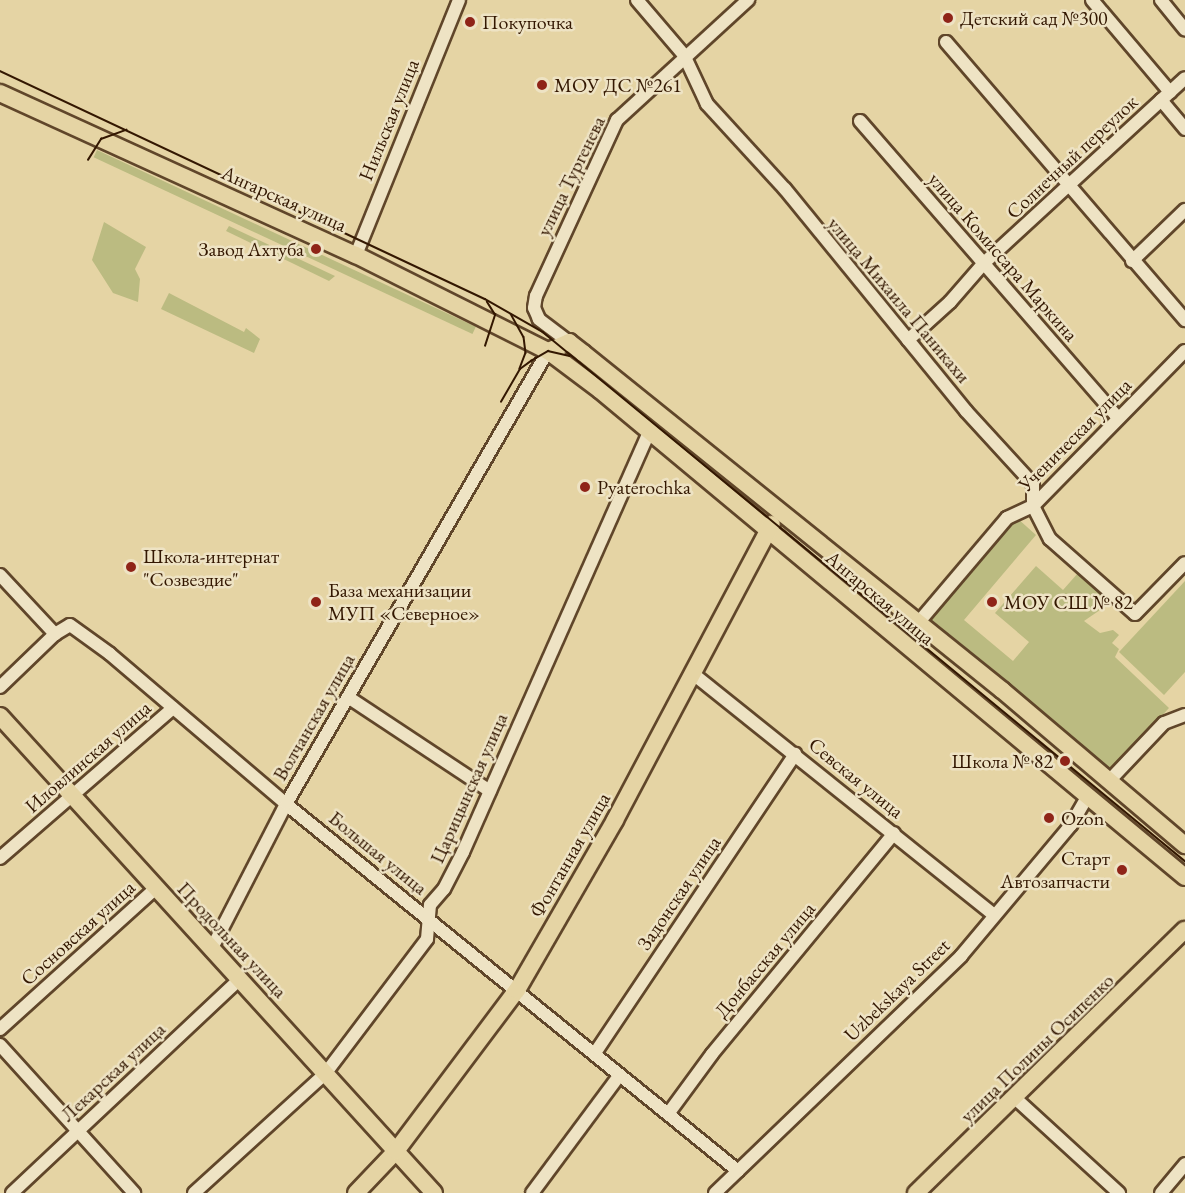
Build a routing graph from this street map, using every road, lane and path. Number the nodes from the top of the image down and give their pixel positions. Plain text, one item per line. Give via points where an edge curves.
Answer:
1 (459, 0) edge
2 (637, 0) edge
3 (748, 0) edge
4 (1092, 0) edge
5 (1161, 0) edge
6 (1185, 30) edge
7 (946, 42) dead end
8 (684, 55) junction
9 (1185, 78) edge
10 (0, 93) edge
11 (1166, 96) junction
12 (860, 121) dead end
13 (1185, 129) edge
14 (1069, 189) junction
15 (1185, 210) edge
16 (356, 255) junction
17 (1132, 261) junction
18 (984, 263) junction
19 (1185, 320) edge
20 (908, 340) junction
21 (559, 344) junction
22 (1185, 351) edge
23 (1117, 417) junction
24 (648, 434) junction
25 (1033, 506) junction
26 (780, 511) junction
27 (767, 532) junction
28 (1185, 563) edge
29 (0, 575) edge
30 (918, 623) junction
31 (55, 634) junction
32 (692, 673) junction
33 (0, 687) edge
34 (348, 697) junction
35 (173, 708) junction
36 (1185, 714) edge
37 (0, 716) edge
38 (795, 754) junction
39 (1109, 781) junction
40 (490, 792) junction
41 (74, 795) junction
42 (1087, 797) junction
43 (286, 804) junction
44 (894, 833) junction
45 (1185, 845) edge
46 (0, 858) edge
47 (1185, 877) edge
48 (155, 889) junction
49 (994, 915) junction
50 (431, 920) junction
51 (1185, 930) edge
52 (212, 950) junction
53 (240, 979) junction
54 (517, 990) junction
55 (0, 1029) edge
56 (0, 1045) edge
57 (595, 1053) junction
58 (325, 1074) junction
59 (619, 1076) junction
60 (1015, 1098) junction
61 (668, 1114) junction
62 (77, 1133) junction
63 (396, 1151) junction
64 (1185, 1164) edge
65 (738, 1171) junction
66 (12, 1193) edge
67 (134, 1193) edge
68 (194, 1193) edge
69 (356, 1193) edge
70 (434, 1193) edge
71 (532, 1193) edge
72 (715, 1193) edge
73 (916, 1193) edge
74 (1119, 1193) edge
75 (1161, 1193) edge

1 - 16 street, Нильская улица
2 - 8 street, улица Михаила Паникахи
3 - 8 street, улица Тургенева
4 - 11 street
5 - 6 street
7 - 14 street
8 - 20 street, улица Михаила Паникахи via 707,104 785,189
8 - 21 street, улица Тургенева via 617,120 536,296 534,308 539,319
9 - 11 street, Солнечный переулок
10 - 16 main road, Ангарская улица
11 - 13 street
11 - 14 street, Солнечный переулок
12 - 18 street, улица Комиссара Маркина
14 - 17 street
14 - 18 street, Солнечный переулок
15 - 17 street
16 - 21 main road, Ангарская улица
17 - 19 street
18 - 20 street, Солнечный переулок via 950,302
18 - 23 street, улица Комиссара Маркина
20 - 25 street, улица Михаила Паникахи via 1033,484
21 - 24 main road, Ангарская улица via 600,390
21 - 26 main road, Ангарская улица
21 - 34 street, Волчанская улица
22 - 23 street, Ученическая улица
23 - 25 street, Ученическая улица
24 - 27 main road, Ангарская улица
24 - 40 street, Царицынская улица
25 - 28 street, улица Михаила Паникахи via 1050,539 1135,614
25 - 30 street, Ученическая улица via 1007,518
26 - 27 main road, Фонтанная улица
26 - 30 main road, Ангарская улица
27 - 32 main road, Фонтанная улица
27 - 42 main road, Ангарская улица
29 - 31 street
30 - 39 main road, Ангарская улица
31 - 33 street
31 - 35 street, Большая улица via 70,625
32 - 38 street, Севская улица
32 - 54 main road, Фонтанная улица via 615,820
34 - 40 street
34 - 43 street, Волчанская улица
35 - 41 street, Иловлинская улица
35 - 43 street, Большая улица
36 - 39 street via 1164,723
37 - 41 main road, Продольная улица
38 - 44 street, Севская улица
38 - 57 street, Задонская улица
39 - 45 main road, Ангарская улица
40 - 50 street, Царицынская улица via 444,889 430,905
41 - 46 street, Иловлинская улица
41 - 48 main road, Продольная улица
42 - 47 main road, Ангарская улица
42 - 49 street, Uzbekskaya Street via 1071,825
43 - 50 street, Большая улица
43 - 52 street, Волчанская улица
44 - 49 street, Севская улица
44 - 61 street, Донбасская улица via 712,1054
48 - 52 main road, Продольная улица
48 - 55 street, Сосновская улица
49 - 65 street, Uzbekskaya Street via 961,956
50 - 54 street, Большая улица
50 - 58 street, Царицынская улица via 427,939
51 - 60 main road, улица Полины Осипенко
52 - 53 main road, Продольная улица
53 - 58 main road, Продольная улица
53 - 62 street, Лекарская улица
54 - 57 street, Большая улица
54 - 63 main road, Фонтанная улица
56 - 62 street
57 - 59 street, Большая улица
58 - 63 main road, Продольная улица
58 - 68 street, Царицынская улица
59 - 61 street, Большая улица
59 - 71 street
60 - 73 main road, улица Полины Осипенко
60 - 74 street
61 - 65 street, Большая улица
62 - 66 street, Лекарская улица
62 - 67 street
63 - 69 main road, Фонтанная улица
63 - 70 main road, Продольная улица
64 - 75 street
65 - 72 street, Uzbekskaya Street

